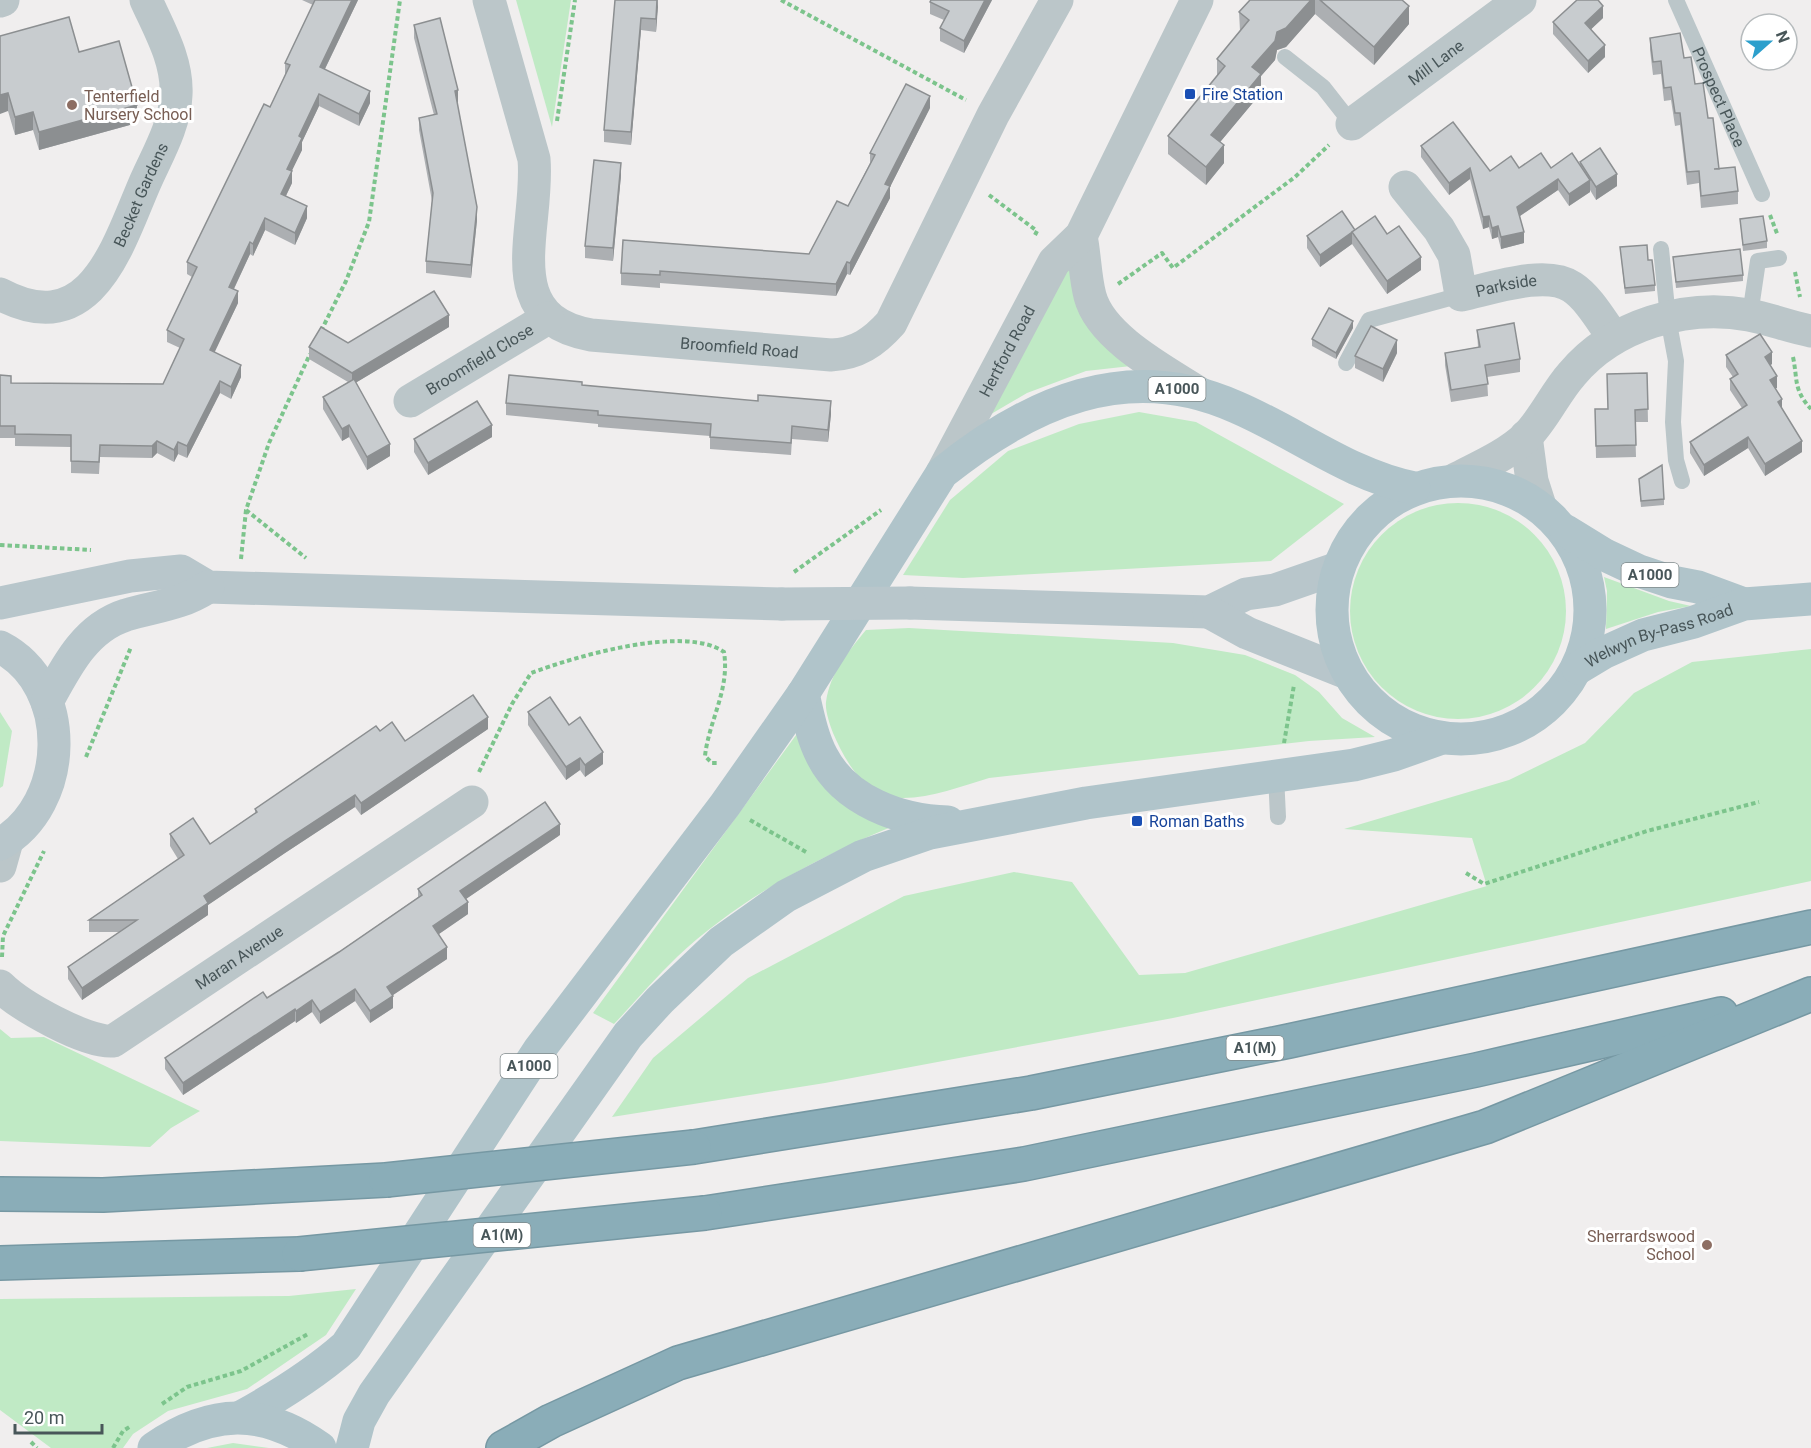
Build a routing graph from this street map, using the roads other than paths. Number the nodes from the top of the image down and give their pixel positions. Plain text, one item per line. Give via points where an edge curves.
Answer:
1 (146, 0) edge
2 (489, 0) edge
3 (1057, 0) edge
4 (1197, 0) edge
5 (1520, 0) edge
6 (1676, 0) edge
7 (1285, 57) dead end
8 (1352, 124) joint
9 (1405, 187) dead end
10 (1762, 194) dead end
11 (1081, 236) junction
12 (1661, 249) dead end
13 (1779, 258) dead end
14 (0, 294) edge
15 (1461, 295) junction
16 (548, 318) junction
17 (1668, 318) junction
18 (1761, 318) junction
19 (1811, 331) edge
20 (1614, 338) junction
21 (1346, 363) dead end
22 (1199, 393) junction
23 (410, 401) dead end
24 (1526, 436) junction
25 (942, 473) junction
26 (1456, 479) junction
27 (1682, 481) dead end
28 (1414, 488) junction
29 (1540, 506) junction
30 (1564, 530) junction
31 (1338, 568) junction
32 (208, 587) junction
33 (1811, 600) edge
34 (0, 603) edge
35 (1744, 604) junction
36 (1209, 612) junction
37 (0, 647) edge
38 (1578, 668) junction
39 (1347, 674) junction
40 (803, 694) junction
41 (47, 702) junction
42 (1442, 738) junction
43 (1276, 775) junction
44 (472, 802) road end
45 (1278, 817) dead end
46 (976, 823) junction
47 (2, 850) edge
48 (1811, 927) edge
49 (0, 986) edge
50 (1811, 994) edge
51 (0, 1194) edge
52 (0, 1263) edge
53 (241, 1417) junction
54 (143, 1436) edge
55 (320, 1448) edge
56 (352, 1448) edge
57 (503, 1448) edge

1 - 14 street, Becket Gardens via 170,56 176,96 168,130 116,253 86,293 63,304 40,307
2 - 16 street via 534,159 536,184 528,274 533,298
3 - 16 street, Broomfield Road via 993,115 891,323 878,338 854,352 831,355 591,335 572,331
4 - 11 street, Hertford Road
5 - 8 street, Mill Lane
6 - 10 lane, Prospect Place
7 - 8 lane via 1323,87
9 - 15 street, Parkside via 1439,229 1454,255
11 - 22 street via 1090,296 1098,313 1113,332
11 - 25 street, Hertford Road via 1054,262
12 - 17 lane
13 - 18 lane via 1758,261
15 - 20 street, Parkside via 1543,278 1562,282 1573,287
15 - 21 lane via 1369,320
16 - 23 street, Broomfield Close
17 - 18 street via 1707,313
17 - 20 street via 1643,324
17 - 27 lane via 1676,361 1673,422
18 - 19 street
20 - 24 street via 1571,375
22 - 25 main road, A1000 via 1163,386 1135,386 1054,403 995,434
22 - 28 main road, A1000 via 1236,407 1384,482
24 - 26 street
24 - 29 street
25 - 40 main road, A1000
26 - 28 main road
26 - 29 main road via 1501,485
28 - 31 main road via 1387,502 1364,523 1346,548
29 - 30 main road
30 - 35 main road, Welwyn By-Pass Road / A1000 via 1639,571
30 - 38 main road via 1582,561 1590,597 1589,633
31 - 36 main road via 1275,590 1246,594
31 - 39 main road via 1334,594 1336,645
32 - 34 main road via 181,571 130,576
32 - 36 main road, bridge via 785,590 910,603
32 - 41 main road via 187,600 124,616 100,628 77,649
33 - 35 main road, Welwyn By-Pass Road / A1000
35 - 38 main road, Welwyn By-Pass Road / A1000 via 1643,635
36 - 39 main road via 1247,633
37 - 41 main road via 29,673
38 - 42 main road via 1563,691 1521,725 1469,740
39 - 42 main road via 1374,706 1393,720
40 - 46 main road via 822,756 849,789 902,817 922,822
40 - 53 main road, A1000 via 725,806 539,1050 346,1346 285,1393
41 - 47 main road via 55,754 50,780 39,805
42 - 43 main road via 1354,765
43 - 45 lane
43 - 46 main road
44 - 49 street, Maran Avenue via 113,1041 99,1042 30,1009
46 - 56 main road via 898,843 824,874 753,917 684,976 628,1035 586,1092 374,1394 359,1421
48 - 51 highway, A1(M), bridge via 1031,1093 694,1147 386,1180 103,1195
50 - 52 highway, A1(M), bridge via 1476,1070 1024,1164 705,1213 299,1254
50 - 57 highway via 1485,1127 678,1363 550,1421
53 - 54 main road via 209,1420 179,1431
53 - 55 main road via 271,1421 299,1432

